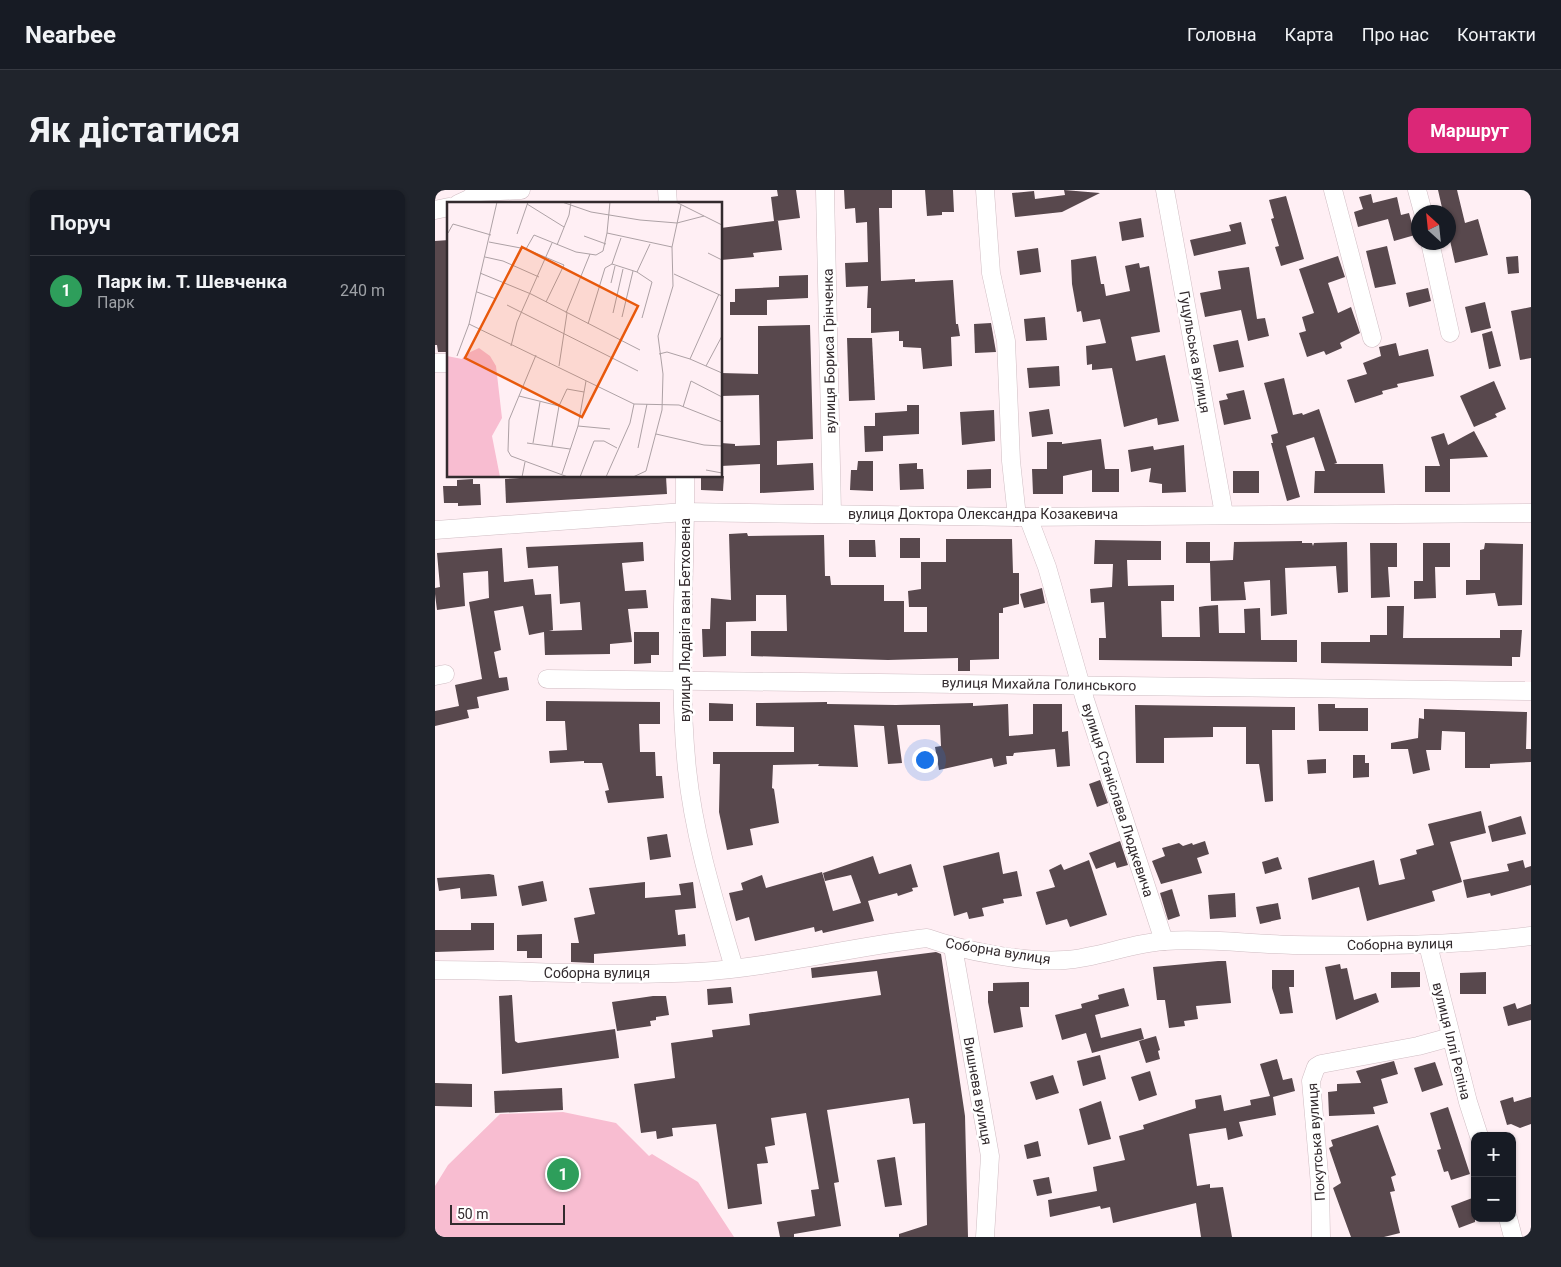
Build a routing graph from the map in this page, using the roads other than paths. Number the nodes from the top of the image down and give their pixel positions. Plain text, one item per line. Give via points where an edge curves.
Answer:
1 (521, 190) edge
2 (825, 190) edge
3 (985, 190) edge
4 (1165, 190) edge
5 (1333, 190) edge
6 (1417, 190) edge
7 (479, 191) edge
8 (461, 202) edge
9 (1421, 205) edge
10 (1432, 250) edge
11 (1451, 333) dead end
12 (1372, 338) dead end
13 (685, 478) edge
14 (685, 512) junction
15 (832, 513) junction
16 (1531, 513) edge
17 (1224, 514) junction
18 (1022, 517) junction
19 (435, 530) edge
20 (547, 679) dead end
21 (682, 681) junction
22 (1081, 684) junction
23 (1531, 691) edge
24 (1531, 936) edge
25 (1164, 941) junction
26 (1428, 944) junction
27 (953, 947) junction
28 (734, 968) junction
29 (435, 970) edge
30 (1451, 1037) junction
31 (1478, 1132) edge
32 (1509, 1222) edge
33 (985, 1237) edge
34 (1319, 1237) edge
35 (1513, 1237) edge

1 - 7 street
2 - 15 street, вулиця Бориса Грінченка
3 - 18 street, вулиця Станіслава Людкевича via 991,273 1006,342 1011,461
4 - 17 street, Гуцульська вулиця
5 - 12 street
6 - 9 street
7 - 8 street
10 - 11 street
13 - 14 street, вулиця Людвіга ван Бетховена
14 - 15 street, вулиця Доктора Олександра Козакевича
14 - 19 street, вулиця Доктора Олександра Козакевича
14 - 21 street, вулиця Людвіга ван Бетховена
15 - 18 street, вулиця Доктора Олександра Козакевича
16 - 17 street, вулиця Доктора Олександра Козакевича
17 - 18 street, вулиця Доктора Олександра Козакевича
18 - 22 street, вулиця Станіслава Людкевича via 1047,567
20 - 21 street, вулиця Михайла Голинського
21 - 22 street, вулиця Михайла Голинського
21 - 28 street, вулиця Людвіга ван Бетховена via 687,771 708,880
22 - 23 street, вулиця Михайла Голинського
22 - 25 street, вулиця Станіслава Людкевича
24 - 26 street, Соборна вулиця
25 - 26 street, Соборна вулиця via 1293,945
25 - 27 street, Соборна вулиця via 1065,960 1034,960
26 - 30 street, вулиця Іллі Рєпіна
27 - 28 street, Соборна вулиця via 927,938
27 - 33 street, Вишнева вулиця via 990,1156
28 - 29 street, Соборна вулиця via 606,974
30 - 31 street, вулиця Іллі Рєпіна
30 - 34 street, Покутська вулиця via 1316,1067 1311,1081 1320,1185
32 - 35 street

